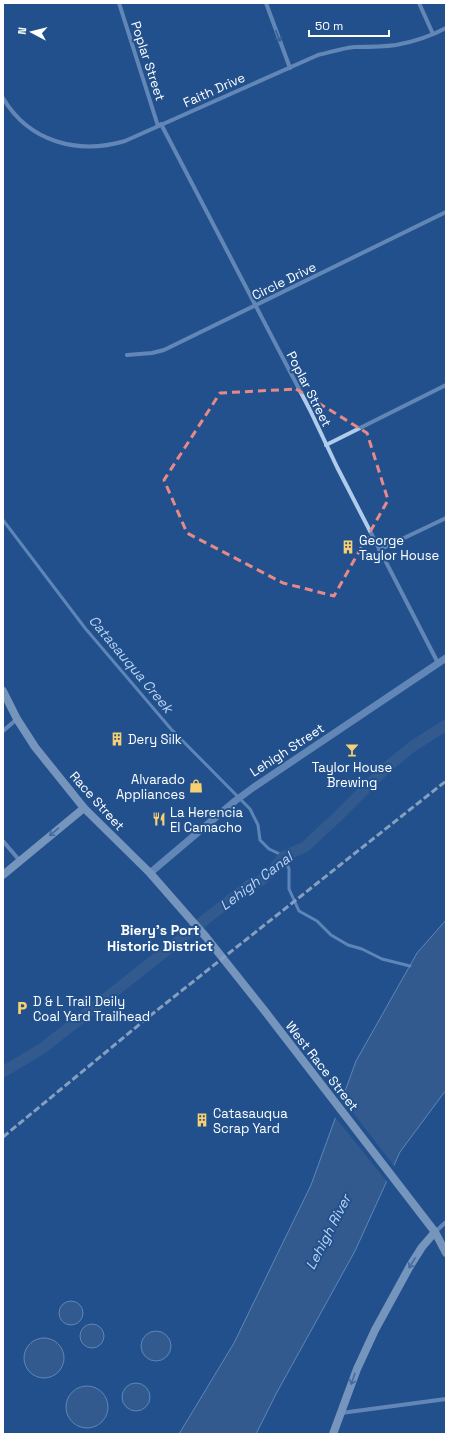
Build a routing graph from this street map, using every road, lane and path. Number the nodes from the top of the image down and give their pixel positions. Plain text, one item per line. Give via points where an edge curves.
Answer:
1 (119, 3) edge
2 (266, 3) edge
3 (419, 3) edge
4 (446, 28) edge
5 (433, 34) junction
6 (290, 68) junction
7 (3, 98) edge
8 (160, 125) junction
9 (446, 212) edge
10 (255, 306) junction
11 (127, 355) dead end
12 (446, 385) edge
13 (326, 445) junction
14 (446, 518) edge
15 (379, 550) junction
16 (446, 658) edge
17 (438, 663) junction
18 (3, 691) edge
19 (17, 718) junction
20 (3, 731) edge
21 (84, 808) junction
22 (3, 841) edge
23 (20, 861) junction
24 (150, 873) junction
25 (3, 875) edge
26 (188, 916) joint
27 (446, 1222) edge
28 (435, 1232) junction
29 (446, 1253) edge
30 (446, 1399) edge
31 (341, 1414) junction
32 (333, 1434) edge

1 - 8 street, Poplar Street
2 -> 6 street
3 - 5 street
4 - 5 street, Faith Drive
5 - 6 street, Faith Drive via 397,45 336,50
6 - 8 street, Faith Drive
7 - 8 street, Faith Drive via 25,124 49,138 80,147 111,145
8 - 10 street, Poplar Street
9 - 10 street, Circle Drive
10 - 11 street, Circle Drive via 164,350 152,354
10 - 13 street, Poplar Street
12 - 13 street
13 - 15 street, Poplar Street
14 - 15 street
15 - 17 street, Poplar Street
16 - 17 street, Lehigh Street
17 - 24 street, Lehigh Street via 245,793
18 - 19 main road, Race Street
19 - 20 street
19 - 21 main road, Race Street via 35,747
21 -> 23 main road
21 - 24 main road, Race Street
22 - 23 street
23 - 25 main road
24 - 26 main road, Race Street
26 - 28 main road, West Race Street
27 - 28 street
28 - 29 main road, West Race Street
28 -> 31 main road via 410,1266 375,1330 359,1363
30 - 31 street
31 - 32 main road

